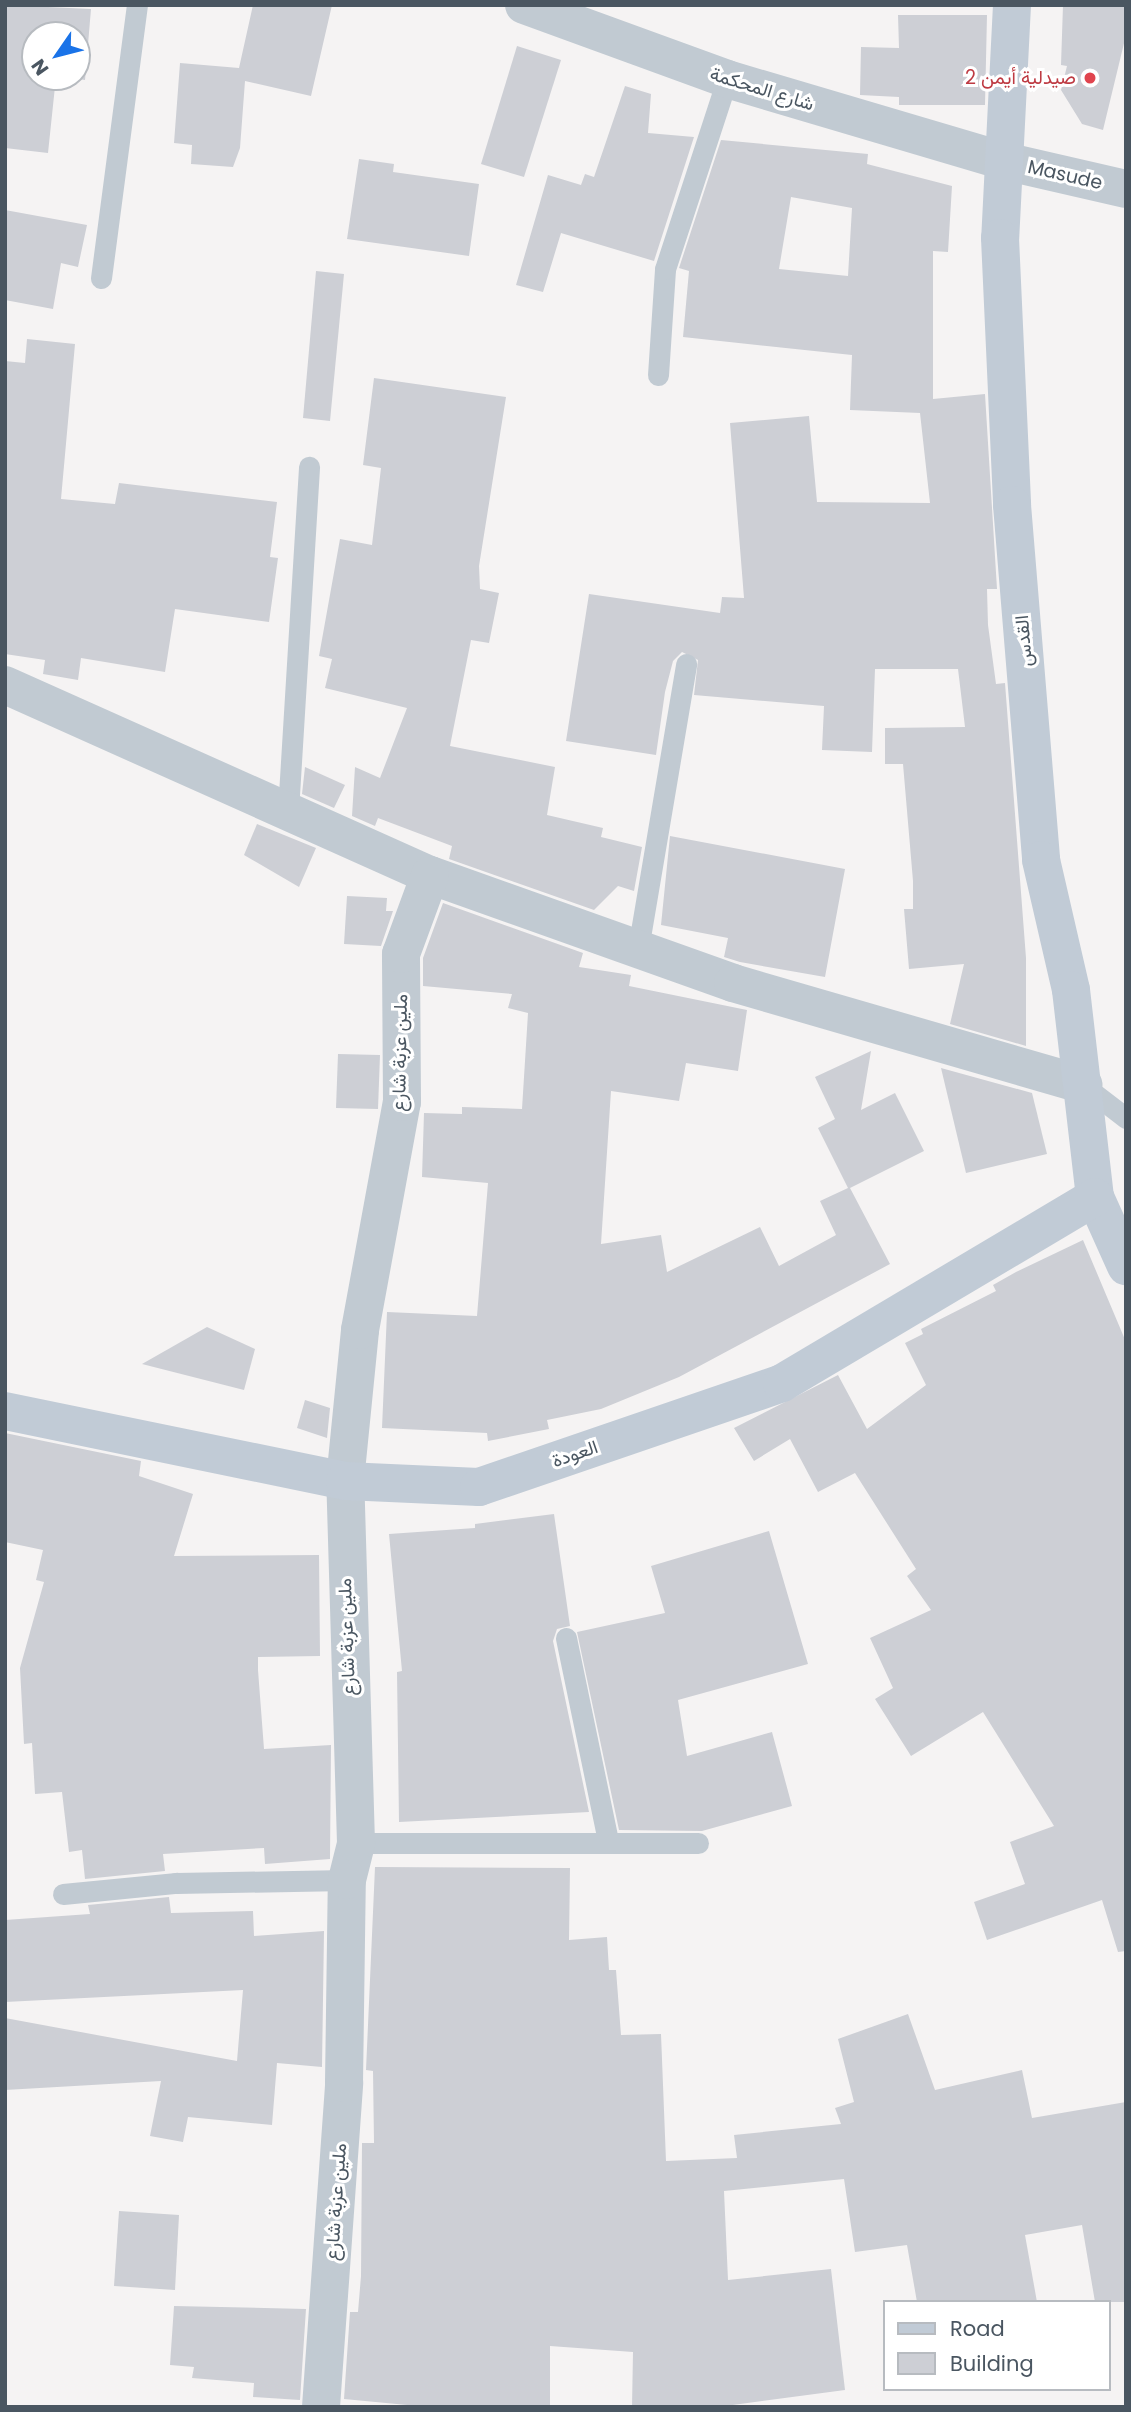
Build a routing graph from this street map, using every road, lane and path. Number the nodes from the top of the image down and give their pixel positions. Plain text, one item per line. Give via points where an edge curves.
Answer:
1 (137, 5) edge
2 (524, 5) edge
3 (1012, 5) edge
4 (727, 79) junction
5 (1004, 161) junction
6 (1126, 189) edge
7 (101, 278) dead end
8 (658, 375) dead end
9 (309, 467) dead end
10 (686, 664) dead end
11 (5, 685) edge
12 (288, 811) junction
13 (430, 875) junction
14 (638, 950) junction
15 (1083, 1085) junction
16 (1126, 1118) edge
17 (1095, 1197) junction
18 (1126, 1266) edge
19 (5, 1411) edge
20 (345, 1481) junction
21 (566, 1637) dead end
22 (608, 1842) junction
23 (356, 1843) junction
24 (698, 1843) dead end
25 (348, 1881) junction
26 (63, 1894) dead end
27 (321, 2407) edge

1 - 7 lane
2 - 4 street, شارع المحكمة
3 - 5 main road, القدس
4 - 5 street, شارع المحكمة
4 - 8 lane via 665,269
5 - 6 street, Masude
5 - 15 main road, القدس via 1000,238 1012,505 1041,860 1071,990
9 - 12 lane
10 - 14 lane
11 - 12 street
12 - 13 street
13 - 14 street
13 - 20 street, ملين عزبة شارع via 401,954 402,1102 360,1330
14 - 15 street via 733,983
15 - 16 lane
15 - 17 main road, القدس
17 - 18 main road, القدس
17 - 20 main road, العودة via 782,1383 479,1487
19 - 20 main road, العودة
20 - 23 street, ملين عزبة شارع
21 - 22 lane
22 - 23 lane
22 - 24 lane
23 - 25 street, ملين عزبة شارع
25 - 26 lane via 176,1883
25 - 27 street, ملين عزبة شارع via 344,2083

